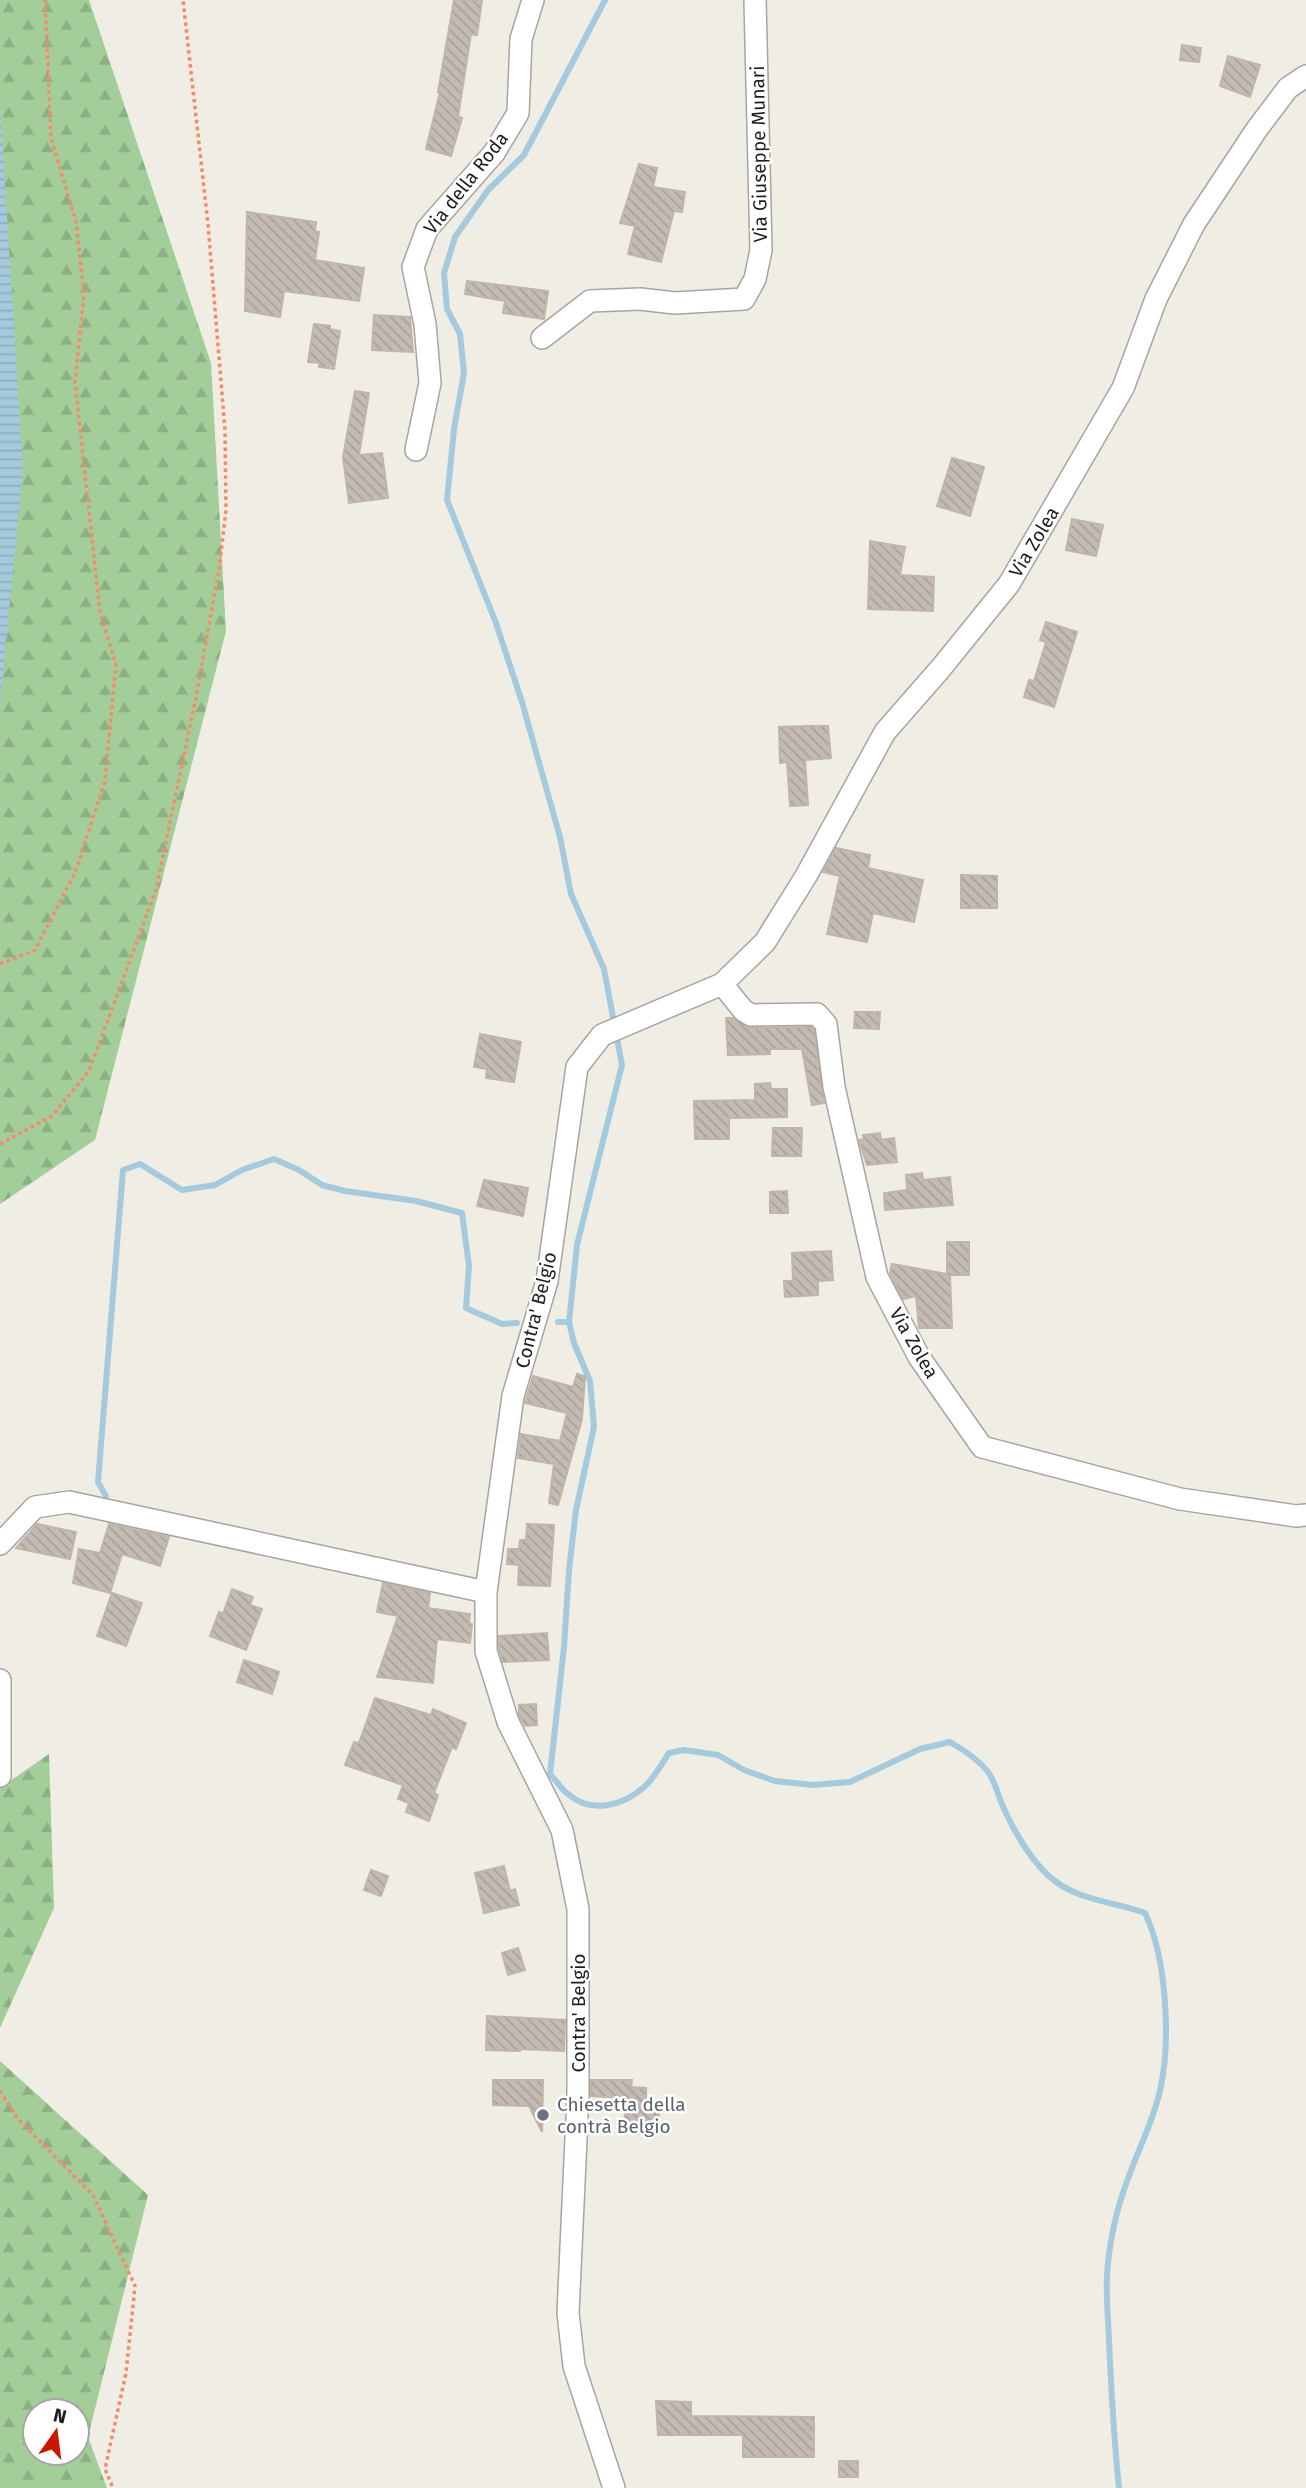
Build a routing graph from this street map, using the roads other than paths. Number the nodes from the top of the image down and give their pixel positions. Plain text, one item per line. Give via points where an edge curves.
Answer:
1 (533, 0) edge
2 (755, 0) edge
3 (1306, 75) edge
4 (542, 338) dead end
5 (415, 450) dead end
6 (722, 984) junction
7 (602, 1035) joint
8 (1306, 1516) edge
9 (0, 1544) edge
10 (486, 1592) junction
11 (0, 1680) edge
12 (0, 1776) edge
13 (614, 2488) edge

1 - 5 street, Via della Roda via 520,39 518,113 494,153 427,229 412,267 425,324 430,383
2 - 4 street, Via Giuseppe Munari via 761,250 755,279 744,299 590,301
3 - 6 street, Via Zolea via 1288,89 1257,129 1194,225 1156,299 1123,388 1009,584 886,732 765,943
6 - 7 street, Via Zolea
6 - 8 street, Via Zolea via 751,1015 817,1014 826,1024 834,1087 877,1277 919,1357 982,1447 1180,1499
7 - 10 street, Contra' Belgio via 577,1067 547,1281 513,1396
9 - 10 street via 35,1507 69,1502
10 - 13 street, Contra' Belgio via 486,1651 509,1722 562,1830 578,1909 578,2095 568,2313 574,2366
11 - 12 street

